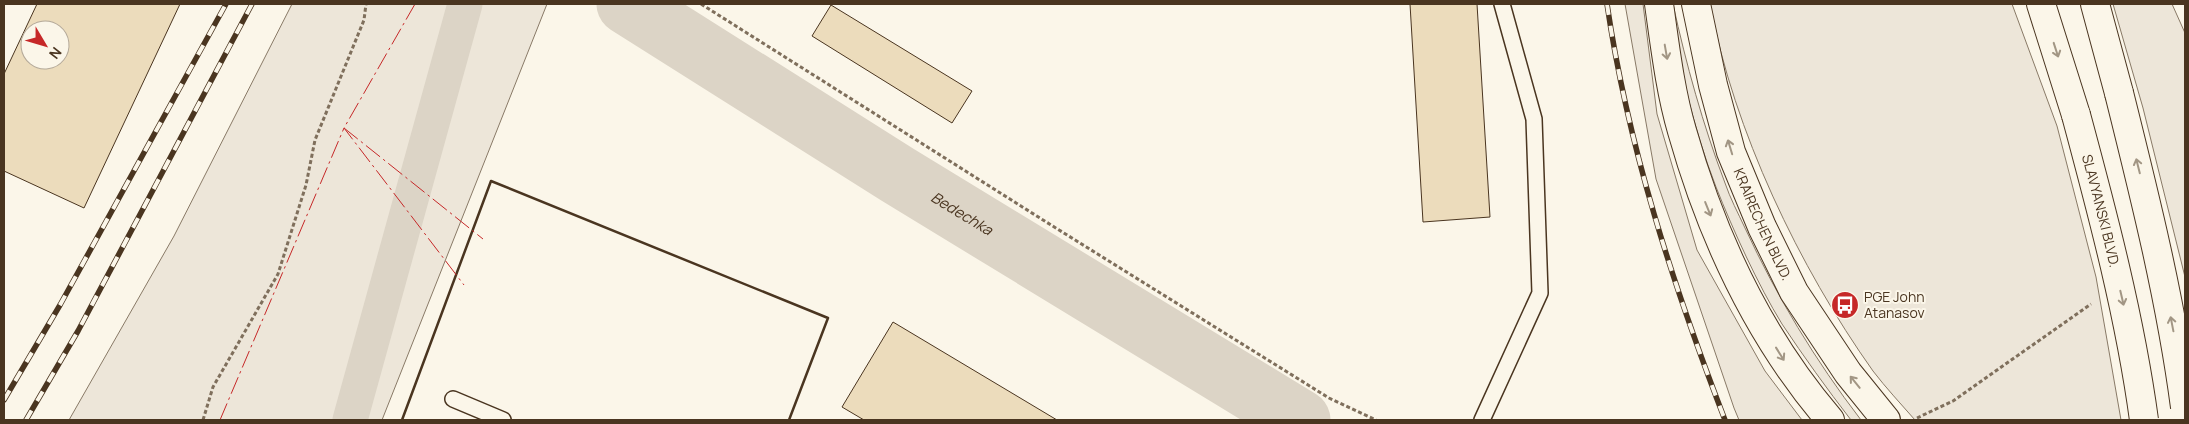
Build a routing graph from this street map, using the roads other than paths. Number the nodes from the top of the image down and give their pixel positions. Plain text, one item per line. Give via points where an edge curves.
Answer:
1 (1502, 4) edge
2 (1659, 4) edge
3 (1696, 4) edge
4 (2041, 4) edge
5 (2095, 4) edge
6 (453, 399) dead end
7 (2185, 407) edge
8 (503, 420) edge
9 (1482, 420) edge
10 (1830, 420) edge
11 (1886, 420) edge
12 (2144, 420) edge

1 - 9 lane via 1534,119 1540,293
2 -> 10 main road via 1682,130 1705,201 1741,288 1783,359
11 -> 3 main road, KRAIRECHEN BLVD. via 1848,373 1794,292 1762,227 1731,152
4 -> 12 main road, SLAVYANSKI BLVD., bridge via 2107,229
7 -> 5 main road, bridge via 2179,360 2147,204
6 - 8 lane

